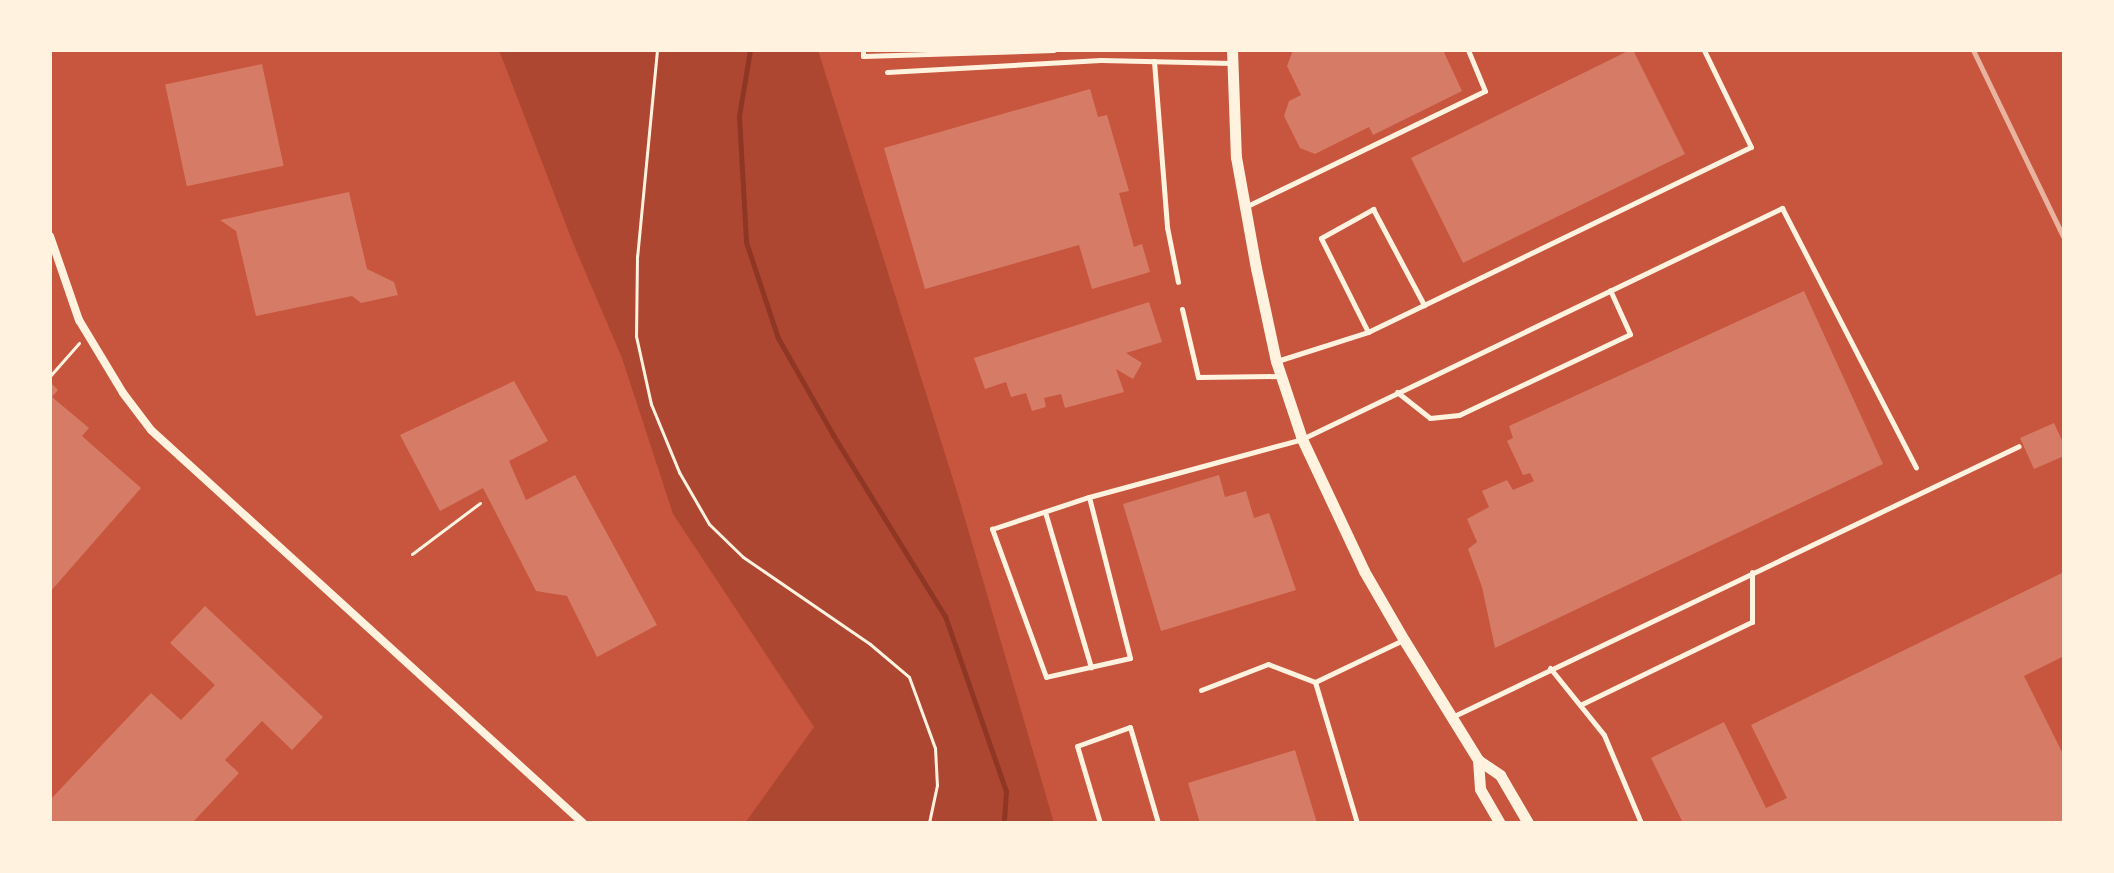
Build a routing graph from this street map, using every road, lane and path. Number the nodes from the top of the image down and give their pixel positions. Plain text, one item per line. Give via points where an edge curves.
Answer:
1 (657, 50) edge
2 (863, 50) edge
3 (1054, 50) edge
4 (1232, 50) edge
5 (1468, 50) edge
6 (1704, 50) edge
7 (1001, 52) edge
8 (1154, 61) junction
9 (1233, 63) junction
10 (887, 72) dead end
11 (1246, 207) junction
12 (50, 236) edge
13 (1178, 282) dead end
14 (1610, 290) junction
15 (1424, 305) junction
16 (1182, 309) dead end
17 (1368, 332) junction
18 (87, 335) junction
19 (1276, 361) junction
20 (50, 376) edge
21 (1281, 376) junction
22 (1397, 392) junction
23 (1302, 439) junction
24 (2019, 446) dead end
25 (1916, 468) dead end
26 (1089, 497) junction
27 (480, 503) dead end
28 (1045, 512) junction
29 (412, 554) dead end
30 (1752, 572) junction
31 (1404, 640) junction
32 (1091, 667) junction
33 (1550, 668) junction
34 (1315, 682) junction
35 (1201, 690) dead end
36 (1580, 705) junction
37 (1452, 717) junction
38 (1478, 760) junction
39 (583, 823) edge
40 (929, 823) edge
41 (1100, 823) edge
42 (1158, 823) edge
43 (1357, 823) edge
44 (1500, 823) edge
45 (1528, 823) edge
46 (1641, 823) edge

1 - 40 path via 637,256 636,336 651,404 679,472 709,524 743,557 858,635 909,677 935,748 937,785
2 - 7 lane via 863,56
3 - 7 lane
4 - 9 street
5 - 11 lane via 1485,91
6 - 15 lane via 1751,147
8 - 9 lane
8 - 10 lane
8 - 13 lane via 1167,227
9 - 11 street via 1236,157
11 - 19 street
12 - 18 street
14 - 22 lane
14 - 22 lane via 1630,334 1459,415 1430,418
14 - 25 lane via 1782,208
15 - 17 lane
15 - 17 lane via 1373,209 1321,238
16 - 21 lane via 1198,377
17 - 19 lane
18 - 20 path
18 - 39 street via 123,393 161,439
19 - 21 street
21 - 23 street
22 - 23 lane
23 - 26 lane
23 - 31 street via 1364,571
24 - 30 lane
26 - 28 lane
26 - 32 lane via 1130,658
27 - 29 path
28 - 32 lane
28 - 32 lane via 992,529 1046,677
30 - 33 lane
30 - 36 lane via 1752,622
31 - 34 lane
31 - 37 street
33 - 36 lane
33 - 37 lane
34 - 35 lane via 1268,664
34 - 43 lane
36 - 46 lane via 1604,735
37 - 38 street
38 - 44 street via 1480,789
38 - 45 street via 1500,775
41 - 42 lane via 1077,746 1130,727

